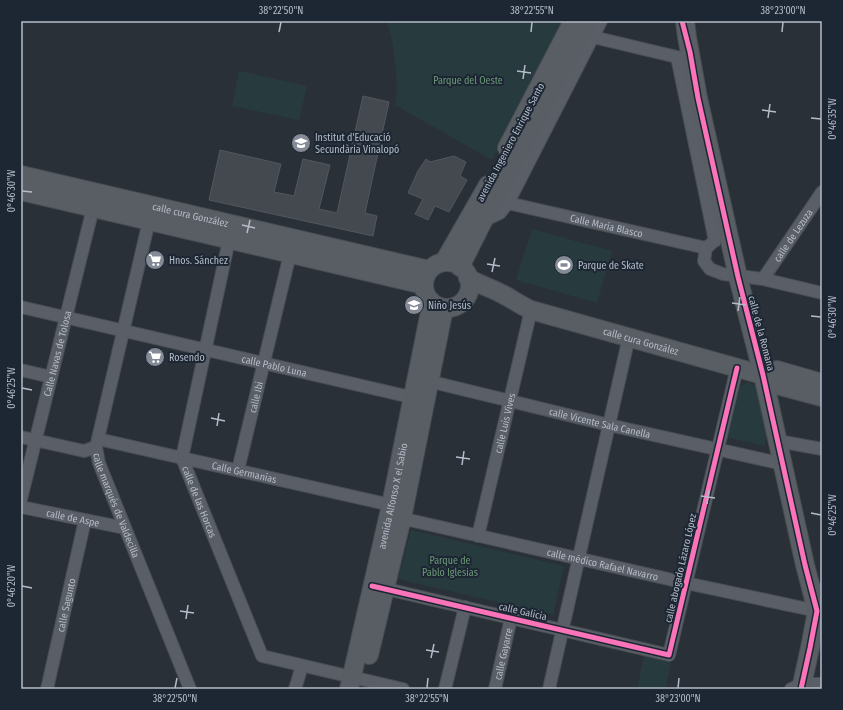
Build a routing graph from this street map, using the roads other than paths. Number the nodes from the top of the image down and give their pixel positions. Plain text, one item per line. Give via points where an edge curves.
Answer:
1 (573, 21) edge
2 (601, 21) edge
3 (591, 29) edge
4 (684, 38) edge
5 (22, 178) edge
6 (822, 192) edge
7 (508, 203) junction
8 (93, 208) junction
9 (149, 221) junction
10 (483, 221) junction
11 (229, 240) junction
12 (717, 242) junction
13 (290, 254) junction
14 (445, 272) junction
15 (738, 277) junction
16 (764, 279) junction
17 (822, 293) edge
18 (466, 296) junction
19 (438, 305) junction
20 (21, 307) edge
21 (525, 307) junction
22 (66, 318) junction
23 (123, 331) junction
24 (629, 336) junction
25 (205, 350) junction
26 (265, 364) junction
27 (737, 368) junction
28 (21, 370) edge
29 (763, 375) junction
30 (51, 377) junction
31 (423, 380) junction
32 (822, 383) edge
33 (822, 397) edge
34 (419, 399) junction
35 (510, 402) junction
36 (609, 425) junction
37 (21, 437) edge
38 (36, 440) junction
39 (778, 441) junction
40 (97, 443) junction
41 (822, 449) edge
42 (718, 450) junction
43 (182, 458) junction
44 (783, 464) junction
45 (238, 470) junction
46 (21, 499) edge
47 (21, 507) edge
48 (393, 513) junction
49 (86, 520) junction
50 (126, 528) junction
51 (478, 536) junction
52 (578, 559) junction
53 (686, 583) junction
54 (379, 588) junction
55 (822, 589) edge
56 (465, 607) junction
57 (817, 611) junction
58 (511, 618) junction
59 (562, 630) junction
60 (816, 648) edge
61 (669, 655) joint
62 (302, 666) junction
63 (356, 684) edge
64 (822, 684) edge
65 (798, 687) edge
66 (47, 689) edge
67 (190, 689) edge
68 (295, 689) edge
69 (403, 689) edge
70 (445, 689) edge
71 (495, 689) edge
72 (549, 689) edge

1 - 14 street, avenida Ingeniero Enrique Santo
2 - 3 street, avenida Ingeniero Enrique Santo
3 - 4 street
3 - 7 street, avenida Ingeniero Enrique Santo
3 - 10 street, avenida Ingeniero Enrique Santo
4 - 12 street, calle de la Romana via 698,98
5 - 8 street, calle cura González
5 - 14 street, calle cura González
6 - 16 street, calle de Lezuza
7 - 10 street, avenida Ingeniero Enrique Santo via 500,213
7 - 12 street, Calle María Blasco
8 - 9 street, calle cura González
8 - 22 street, Calle Navas de Tolosa
9 - 11 street, calle cura González
9 - 23 street, calle marqués de Valdecilla
10 - 14 street, avenida Ingeniero Enrique Santo
11 - 13 street, calle cura González
11 - 25 street, calle de las Horcas
12 - 15 street, calle de la Romana
12 - 15 street via 704,260 710,269
13 - 14 street, calle cura González
13 - 26 street, calle Ibi
14 - 18 street via 469,284
14 - 19 street via 425,291
14 - 21 street, calle cura González via 479,284
15 - 16 street
15 - 29 street, calle de la Romana
16 - 17 street
18 - 19 street via 452,307
18 - 21 street, calle cura González via 477,296
19 - 31 street, avenida Alfonso X el Sabio
20 - 22 street, calle Pablo Luna
21 - 24 street, calle cura González
21 - 35 street, calle Luis Vives
22 - 23 street, calle Pablo Luna
22 - 30 street, Calle Navas de Tolosa
23 - 25 street, calle Pablo Luna
23 - 40 street, calle marqués de Valdecilla
24 - 27 street, calle cura González
24 - 36 street
25 - 26 street, calle Pablo Luna
25 - 43 street, calle de las Horcas
26 - 34 street, calle Pablo Luna
26 - 45 street, calle Ibi
27 - 29 street, calle cura González
27 - 42 street, calle abogado Lázaro López
28 - 30 street
29 - 32 street, calle cura González via 777,370
29 - 33 street, calle cura González via 773,384
29 - 39 street, calle de la Romana
30 - 38 street, Calle Navas de Tolosa
31 - 34 street, avenida Alfonso X el Sabio
31 - 35 street, calle Vicente Sala Canella
34 - 48 street, avenida Alfonso X el Sabio
35 - 36 street, calle Vicente Sala Canella
35 - 51 street, calle Luis Vives
36 - 42 street, calle Vicente Sala Canella
36 - 52 street
37 - 38 street, Calle Germanías
38 - 40 street, Calle Germanías via 84,451
38 - 46 street, Calle Navas de Tolosa
39 - 41 street
39 - 44 street, calle de la Romana
40 - 43 street, Calle Germanías
40 - 50 street, calle marqués de Valdecilla via 99,463
42 - 44 street, calle Vicente Sala Canella
42 - 53 street, calle abogado Lázaro López
43 - 45 street, Calle Germanías
43 - 62 street, calle de las Horcas via 262,656
44 - 57 street, calle de la Romana
45 - 48 street, Calle Germanías
47 - 49 street, calle de Aspe
48 - 51 street, calle médico Rafael Navarro
48 - 54 street, avenida Alfonso X el Sabio
49 - 50 street, calle de Aspe
49 - 66 street, calle Sagunto
50 - 67 street, calle marqués de Valdecilla
51 - 52 street, calle médico Rafael Navarro
52 - 53 street, calle médico Rafael Navarro
52 - 59 street
53 - 57 street, calle médico Rafael Navarro
53 - 61 street, calle abogado Lázaro López
54 - 56 street, calle Galicia
54 - 63 street, avenida Alfonso X el Sabio
55 - 57 street
56 - 58 street, calle Galicia
56 - 70 street
57 - 60 street, calle de la Romana
58 - 59 street, calle Galicia
58 - 71 street, calle Gayarre
59 - 61 street, calle Galicia
59 - 72 street
60 - 65 street, calle de la Romana
62 - 63 street, calle de las Horcas
62 - 68 street
63 - 69 street, calle de las Horcas
64 - 65 street

